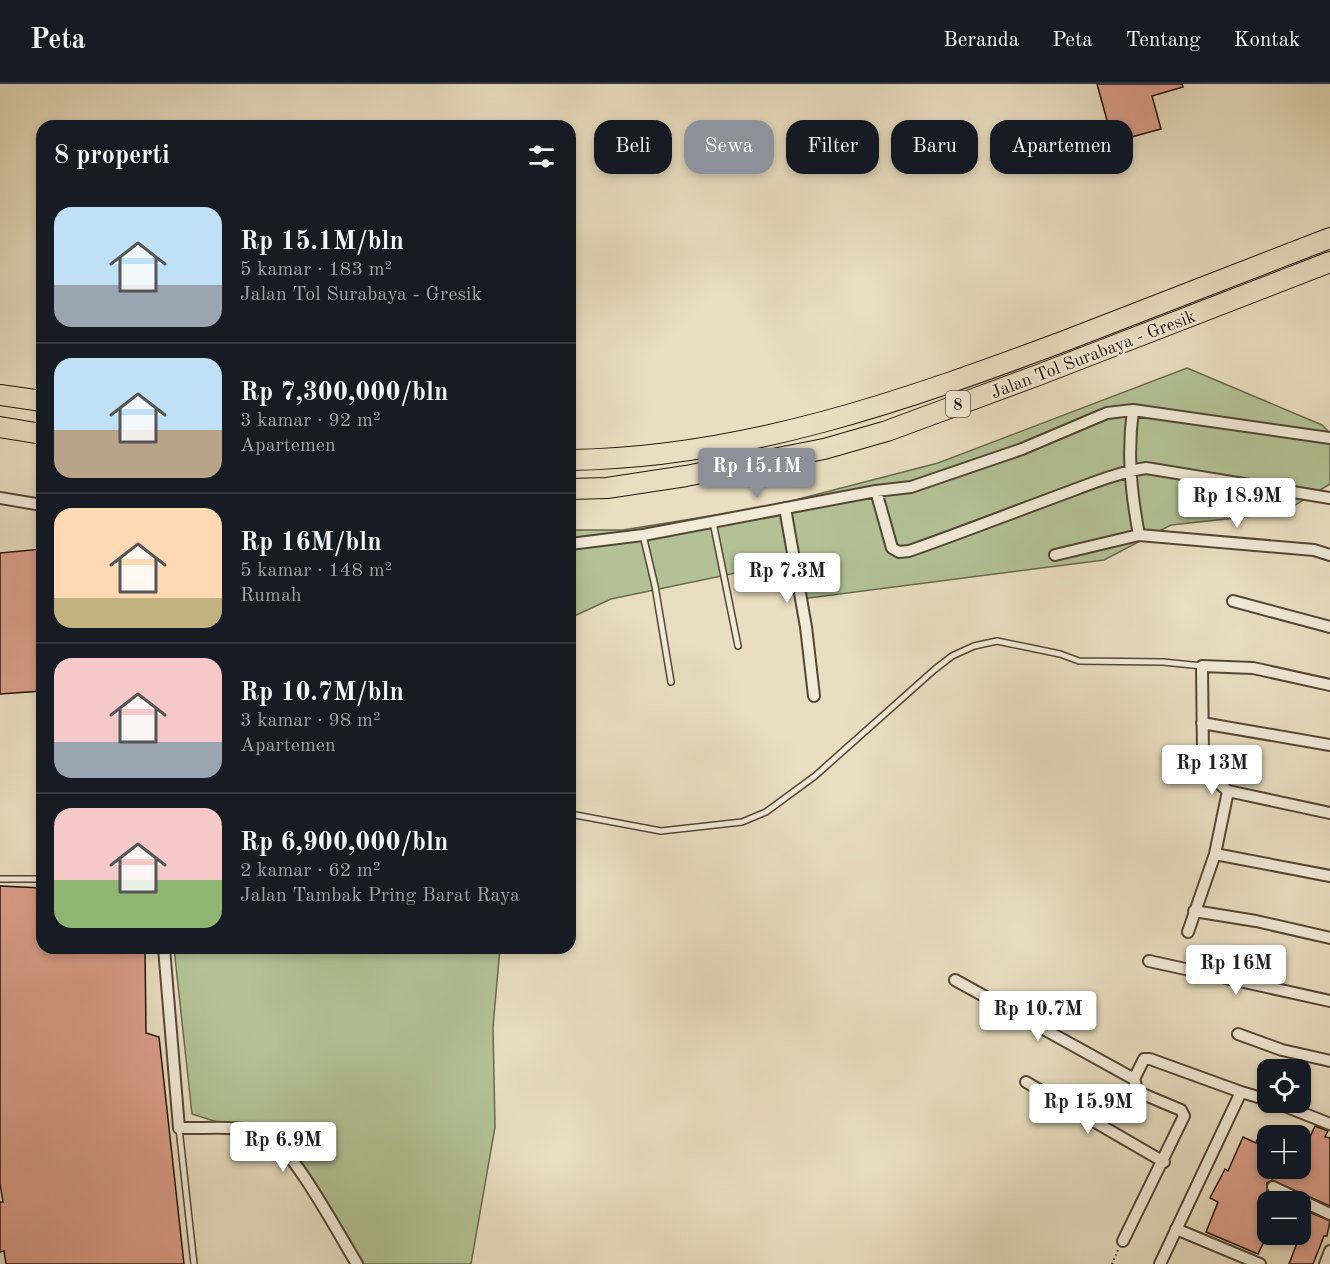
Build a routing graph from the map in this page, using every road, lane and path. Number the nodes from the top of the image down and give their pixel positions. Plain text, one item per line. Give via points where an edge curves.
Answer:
1 (1330, 238) edge
2 (1330, 262) edge
3 (0, 395) edge
4 (36, 400) edge
5 (1133, 410) junction
6 (0, 427) edge
7 (36, 433) edge
8 (1330, 438) edge
9 (576, 460) edge
10 (1129, 471) junction
11 (576, 489) edge
12 (876, 491) junction
13 (0, 498) edge
14 (1330, 498) edge
15 (36, 504) edge
16 (785, 508) junction
17 (713, 522) junction
18 (643, 535) junction
19 (1139, 535) junction
20 (576, 543) edge
21 (1055, 555) dead end
22 (1330, 555) edge
23 (1233, 601) dead end
24 (1330, 627) edge
25 (738, 646) dead end
26 (1202, 666) junction
27 (671, 682) dead end
28 (1330, 686) edge
29 (814, 696) dead end
30 (1202, 723) junction
31 (1330, 745) edge
32 (1228, 792) junction
33 (1330, 813) edge
34 (576, 815) edge
35 (1215, 854) junction
36 (1330, 876) edge
37 (0, 879) edge
38 (36, 879) edge
39 (1194, 911) junction
40 (1188, 932) dead end
41 (1330, 938) edge
42 (164, 954) edge
43 (1149, 961) dead end
44 (955, 980) dead end
45 (1330, 1001) edge
46 (1238, 1034) dead end
47 (1330, 1060) edge
48 (1134, 1079) junction
49 (1026, 1082) dead end
50 (1241, 1092) junction
51 (1257, 1097) edge
52 (1301, 1113) edge
53 (1330, 1125) edge
54 (179, 1128) junction
55 (1164, 1162) junction
56 (1273, 1187) dead end
57 (1330, 1214) edge
58 (1176, 1229) junction
59 (1123, 1241) dead end
60 (1330, 1251) edge
61 (194, 1264) edge
62 (357, 1264) edge
63 (1160, 1264) edge
64 (1260, 1264) edge
65 (1325, 1264) edge

1 - 9 highway, Jalan Tol Surabaya - Gresik / 8 via 945,385 823,423 687,450
2 - 11 highway, Jalan Tol Surabaya - Gresik / 8 via 887,431 824,449 686,476
3 - 4 highway
5 - 8 street
5 - 10 street
5 - 12 street via 1107,413 1022,449 911,487
6 - 7 highway
10 - 12 street via 899,552 892,548
10 - 14 street via 1146,468
10 - 19 street
12 - 16 street
13 - 15 street
16 - 17 street
16 - 29 street
17 - 18 street
17 - 25 lane
18 - 20 street
18 - 27 lane
19 - 21 street
19 - 22 street via 1314,550
23 - 24 street
26 - 28 street via 1253,668
26 - 30 street
26 - 34 lane via 1080,661 997,641 974,646 934,670 815,776 766,812 742,822 661,831
30 - 31 street
30 - 32 street via 1203,756 1213,778
32 - 33 street
32 - 35 street
35 - 36 street
35 - 39 street
37 - 38 lane
39 - 40 street
39 - 41 street
42 - 54 street
43 - 45 street
44 - 48 street
46 - 47 street via 1282,1050
48 - 50 street via 1144,1059 1150,1059
48 - 55 street via 1138,1092 1184,1113
49 - 55 street
50 - 51 street
50 - 58 street
52 - 53 street
54 - 61 lane
54 - 62 street via 239,1129 273,1138 298,1170
55 - 59 street
56 - 57 street
58 - 63 street
58 - 64 street
60 - 65 street

